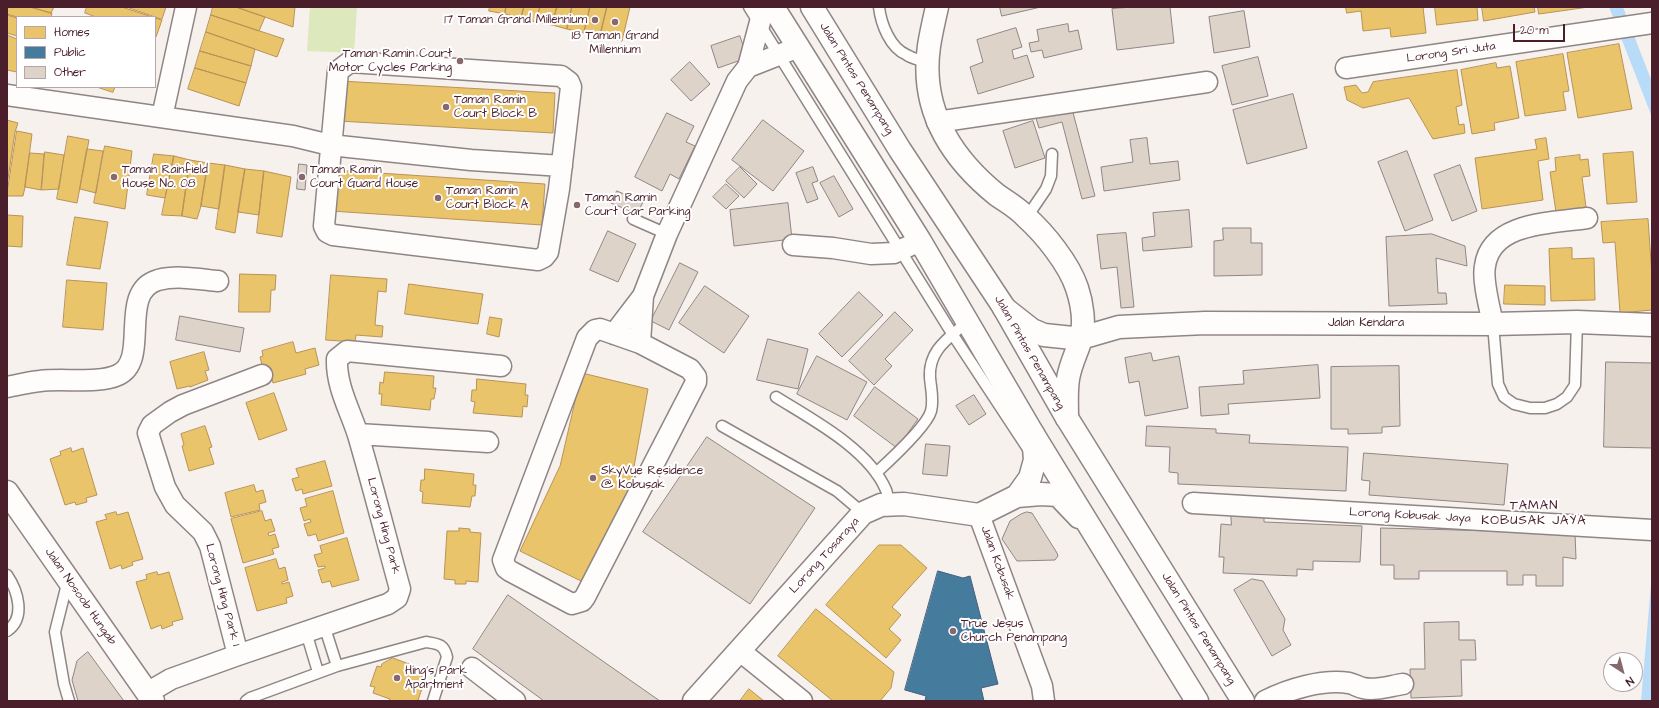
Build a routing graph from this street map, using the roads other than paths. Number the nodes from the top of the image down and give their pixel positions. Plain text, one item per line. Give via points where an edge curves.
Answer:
1 (186, 7) edge
2 (749, 7) edge
3 (773, 7) edge
4 (791, 7) edge
5 (812, 7) edge
6 (879, 7) edge
7 (937, 7) edge
8 (762, 15) edge
9 (1645, 24) edge
10 (799, 47) junction
11 (779, 54) junction
12 (928, 63) junction
13 (748, 67) junction
14 (1346, 68) dead end
15 (1207, 82) dead end
16 (7, 96) edge
17 (162, 117) junction
18 (938, 122) junction
19 (330, 145) junction
20 (1052, 154) dead end
21 (562, 166) junction
22 (1027, 217) junction
23 (1586, 218) dead end
24 (633, 219) dead end
25 (667, 234) junction
26 (920, 240) junction
27 (792, 245) dead end
28 (900, 250) junction
29 (218, 281) dead end
30 (643, 296) junction
31 (1003, 306) junction
32 (1577, 322) junction
33 (1493, 324) junction
34 (1652, 325) edge
35 (960, 329) junction
36 (614, 334) junction
37 (1082, 338) junction
38 (640, 343) junction
39 (501, 366) dead end
40 (262, 375) dead end
41 (7, 387) edge
42 (776, 397) dead end
43 (1067, 418) junction
44 (722, 426) dead end
45 (358, 434) junction
46 (1033, 434) junction
47 (488, 442) dead end
48 (1035, 460) junction
49 (876, 472) junction
50 (7, 492) edge
51 (1017, 496) junction
52 (1193, 503) dead end
53 (888, 505) junction
54 (864, 513) junction
55 (979, 515) junction
56 (1090, 527) junction
57 (1652, 530) edge
58 (7, 575) edge
59 (68, 580) junction
60 (315, 629) junction
61 (7, 631) edge
62 (740, 651) junction
63 (238, 654) junction
64 (337, 666) junction
65 (472, 668) dead end
66 (318, 672) junction
67 (1403, 684) dead end
68 (150, 697) edge
69 (69, 701) edge
70 (246, 701) edge
71 (433, 701) edge
72 (515, 701) edge
73 (694, 701) edge
74 (802, 701) edge
75 (1044, 701) edge
76 (1197, 701) edge
77 (1243, 701) edge
78 (1265, 701) edge

1 - 17 street
2 - 8 lane
3 - 10 main road
4 - 10 main road via 798,18 800,28
5 - 31 main road, Jalan Pintas Penampang via 900,150
6 - 12 lane via 884,27 893,44 905,55
7 - 12 main road
8 - 11 lane
8 - 13 street
9 - 14 street, Lorong Sri Juta
10 - 11 street
10 - 26 main road
11 - 13 street
11 - 28 lane
12 - 18 main road via 929,94
13 - 25 street via 737,81
15 - 18 street
16 - 17 street
17 - 19 street via 293,136
18 - 22 main road via 955,151 969,168 997,195
19 - 21 street via 471,160
19 - 21 street via 338,71 350,62 561,76 571,87
19 - 21 street via 324,226 327,232 333,235 538,260 548,252
20 - 22 lane via 1051,176 1046,189
22 - 37 main road via 1056,251 1076,286 1081,302
23 - 33 street via 1523,228 1510,232 1498,240 1489,253 1484,267
24 - 25 lane
25 - 30 street
26 - 28 street
26 - 35 main road
27 - 28 street via 871,254 894,253
28 - 35 lane
29 - 41 street via 172,278 156,281 146,287 137,303 133,352 129,364 119,375 98,379 40,381
30 - 36 street
30 - 38 street
31 - 37 main road, Jalan Kendara via 1032,330 1044,335
31 - 43 main road, Jalan Pintas Penampang
32 - 33 main road, Jalan Kendara
32 - 33 lane via 1575,385 1567,397 1545,408 1514,404 1504,397 1498,384
32 - 34 main road, Jalan Kendara
33 - 37 main road, Jalan Kendara via 1168,324 1119,327
35 - 46 main road
35 - 48 lane
35 - 49 lane via 940,345 930,363 933,396 931,412 896,455
36 - 38 street
36 - 38 street via 600,329 590,333 587,338 504,555 504,564 510,571 572,604 582,601 585,597 696,382 696,377 690,369
37 - 43 main road via 1068,378
39 - 45 street, Lorong Hing Park via 347,351 337,359 336,370
40 - 63 street, Lorong Hing Park 1 via 183,405 152,425 148,433 165,487 175,505 204,532 210,546
42 - 49 lane via 832,432
43 - 77 main road, Jalan Pintas Penampang
44 - 54 lane via 837,491
45 - 47 street
45 - 60 street, Lorong Hing Park via 400,589 397,598 388,604
46 - 48 main road
46 - 56 main road
48 - 51 main road via 1030,478
49 - 53 lane via 886,490
50 - 59 main road, Jalan Nosoob Hungab
51 - 55 main road
51 - 56 main road via 1058,495
52 - 57 street, Lorong Kobusak Jaya
53 - 54 main road, Lorong Tosaraya via 881,505
53 - 55 main road, Lorong Tosaraya via 904,504
54 - 62 main road, Lorong Tosaraya
55 - 75 street, Jalan Kobusak via 1042,686
56 - 76 main road
58 - 61 lane via 19,598 18,614 12,628
59 - 68 main road, Jalan Nosoob Hungab
59 - 69 lane via 55,632
60 - 63 street, Lorong Hing Park
60 - 64 lane
60 - 66 lane
62 - 73 main road, Lorong Tosaraya
62 - 74 street
63 - 68 street, Lorong Hing Park via 171,679
64 - 66 lane
64 - 71 lane via 426,642 439,644 446,650 447,657
65 - 72 street
66 - 70 lane
67 - 78 street via 1374,689 1349,683 1323,683 1290,691

